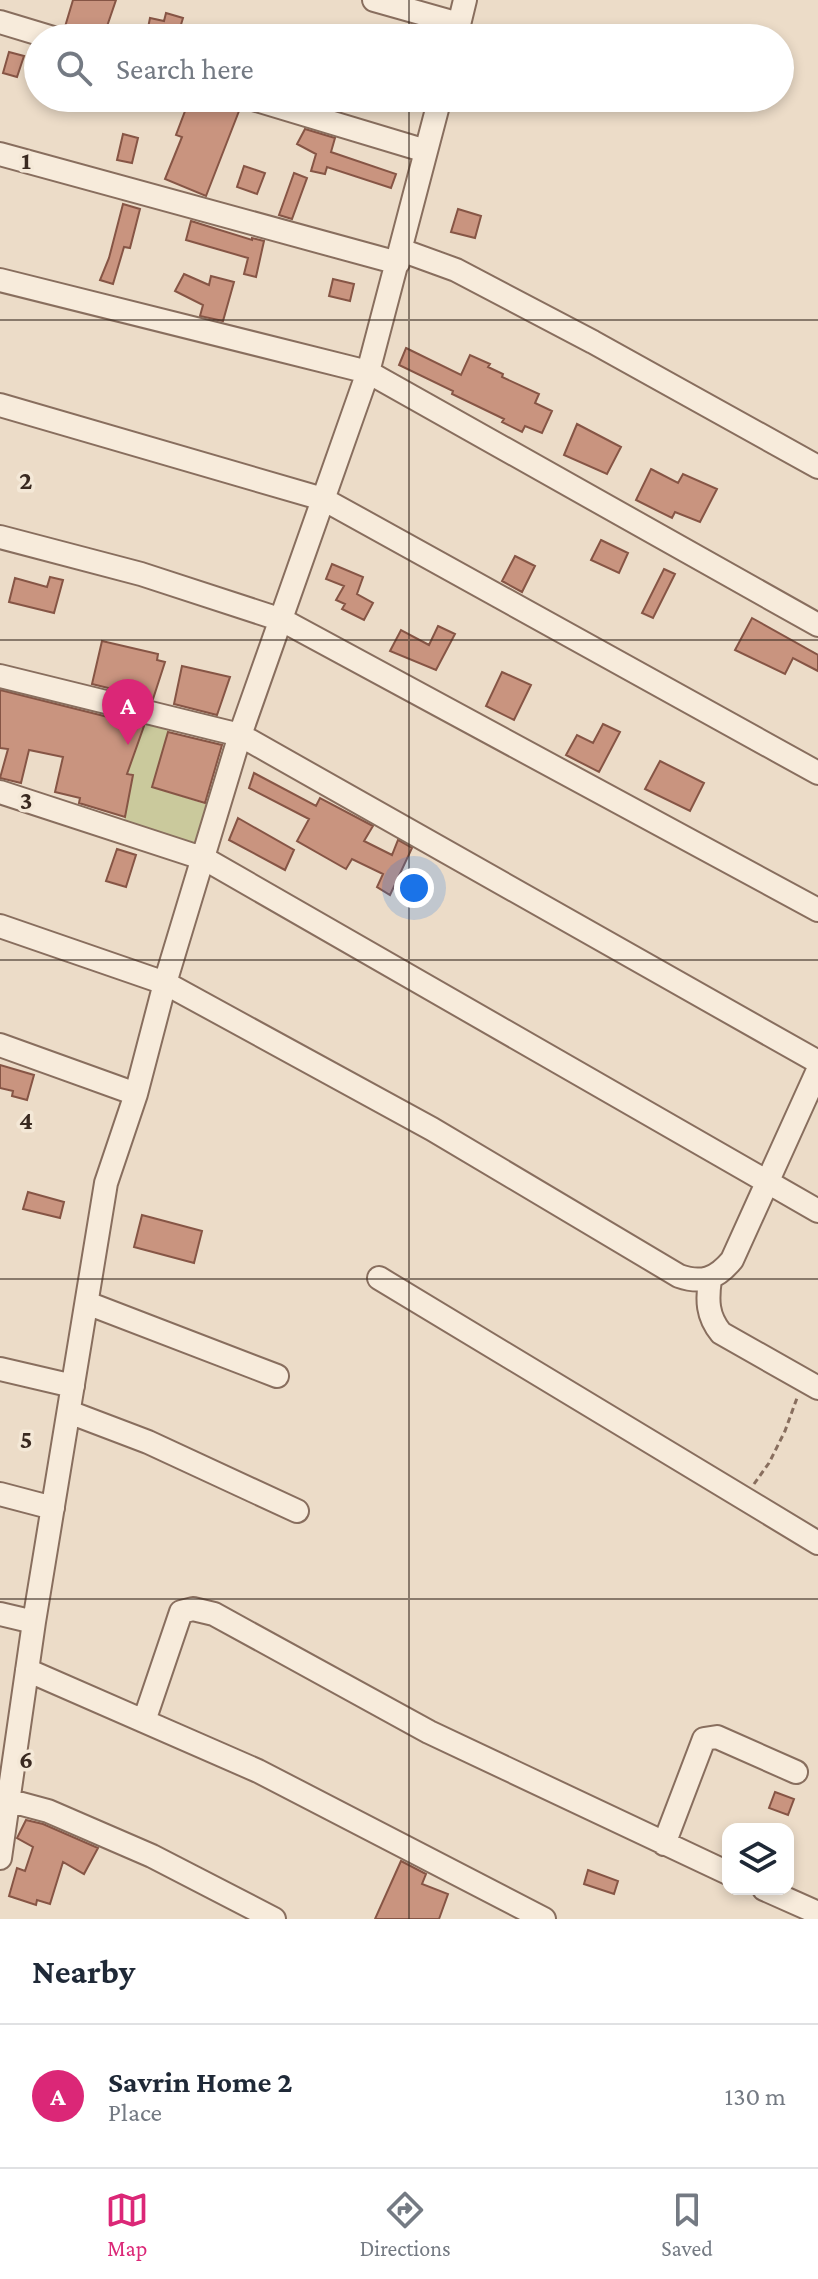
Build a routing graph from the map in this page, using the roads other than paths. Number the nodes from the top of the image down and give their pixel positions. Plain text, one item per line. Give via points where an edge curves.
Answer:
1 (374, 0) edge
2 (465, 0) edge
3 (0, 22) edge
4 (438, 24) edge
5 (459, 24) edge
6 (24, 29) edge
7 (296, 112) edge
8 (436, 112) edge
9 (426, 151) junction
10 (0, 154) edge
11 (399, 257) junction
12 (0, 280) edge
13 (368, 372) junction
14 (0, 405) edge
15 (818, 467) edge
16 (323, 499) junction
17 (0, 537) edge
18 (282, 620) junction
19 (818, 625) edge
20 (0, 676) edge
21 (240, 735) junction
22 (818, 773) edge
23 (0, 792) edge
24 (205, 859) junction
25 (818, 910) edge
26 (0, 926) edge
27 (165, 983) junction
28 (0, 1045) edge
29 (818, 1062) edge
30 (818, 1070) edge
31 (136, 1094) junction
32 (767, 1181) junction
33 (818, 1211) edge
34 (379, 1278) dead end
35 (710, 1279) junction
36 (87, 1303) junction
37 (0, 1369) edge
38 (277, 1376) dead end
39 (813, 1385) edge
40 (73, 1386) junction
41 (69, 1412) junction
42 (0, 1494) edge
43 (53, 1508) junction
44 (297, 1511) dead end
45 (818, 1543) edge
46 (0, 1614) edge
47 (34, 1622) junction
48 (27, 1670) junction
49 (144, 1721) junction
50 (796, 1772) dead end
51 (5, 1798) edge
52 (664, 1844) junction
53 (0, 1858) edge
54 (722, 1870) edge
55 (778, 1895) edge
56 (818, 1913) edge
57 (274, 1919) edge
58 (544, 1919) edge

1 - 4 street
2 - 5 street
3 - 6 street
7 - 9 street
8 - 9 street
9 - 11 street
10 - 11 street
11 - 13 street
11 - 15 street via 456,270
12 - 13 street
13 - 16 street
13 - 19 street
14 - 16 street
16 - 18 street
16 - 22 street
17 - 18 street via 141,574
18 - 21 street
18 - 25 street
20 - 21 street
21 - 24 street
21 - 29 street
23 - 24 street
24 - 27 street
24 - 32 street
26 - 27 street
27 - 31 street
27 - 35 street via 432,1129 679,1276
28 - 31 street
30 - 32 street
31 - 36 street via 106,1183
32 - 33 street
32 - 35 street via 732,1260
34 - 45 street
35 - 39 street via 711,1319 721,1333
36 - 38 street
36 - 40 street
37 - 40 street
40 - 41 street
41 - 43 street
41 - 44 street
42 - 43 street
43 - 47 street
46 - 47 street
47 - 48 street
48 - 49 street
48 - 51 street
49 - 52 street via 181,1612 193,1609 214,1614 429,1732
49 - 58 street via 258,1771
50 - 52 street via 717,1737 704,1739
51 - 53 street
51 - 57 street via 152,1856
52 - 54 street
55 - 56 street

